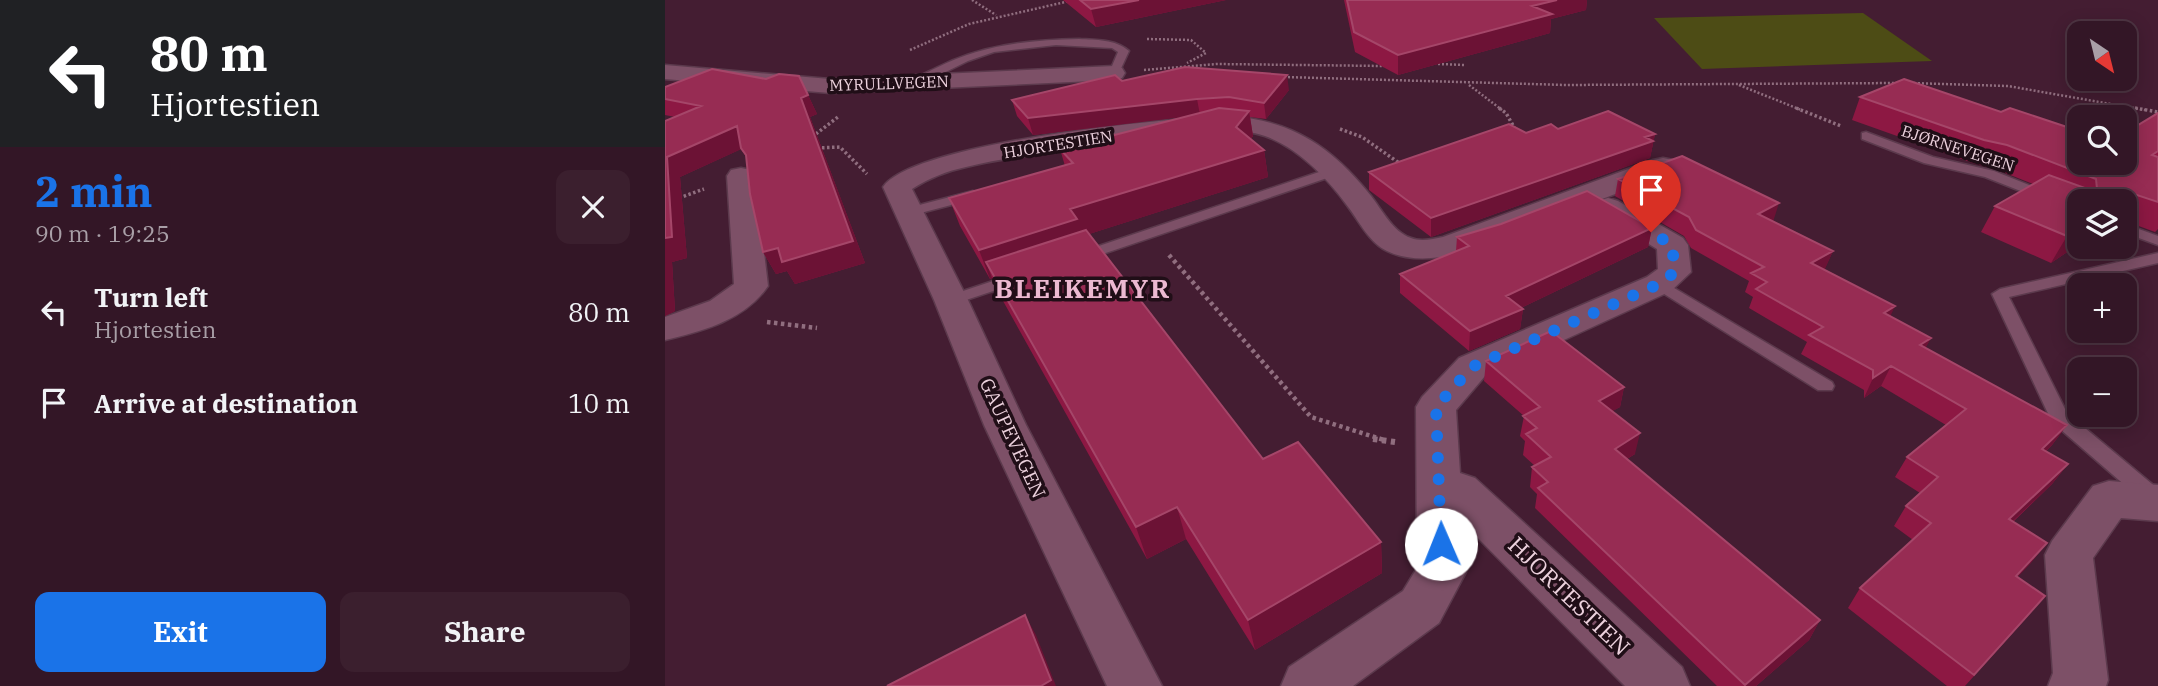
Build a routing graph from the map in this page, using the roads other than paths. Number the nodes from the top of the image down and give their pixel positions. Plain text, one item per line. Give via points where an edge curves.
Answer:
1 (665, 72) edge
2 (1114, 73) joint
3 (913, 84) junction
4 (1230, 125) junction
5 (1866, 136) road end
6 (1168, 142) edge
7 (1682, 159) edge
8 (741, 176) edge
9 (1340, 179) junction
10 (987, 191) edge
11 (1587, 195) junction
12 (903, 200) junction
13 (2067, 205) edge
14 (2137, 233) edge
15 (2158, 241) edge
16 (2158, 258) edge
17 (1063, 262) edge
18 (1026, 275) edge
19 (1659, 284) junction
20 (951, 300) junction
21 (665, 330) edge
22 (1825, 386) dead end
23 (1439, 468) junction
24 (2158, 502) edge
25 (1135, 686) edge
26 (1308, 686) edge
27 (1663, 686) edge
28 (2075, 686) edge

1 - 3 street, MYRULLVEGEN via 830,86
2 - 3 street, MYRULLVEGEN
2 - 3 lane via 1123,51 1108,42 1090,41 980,52
4 - 6 lane
4 - 9 street, HJORTESTIEN via 1260,127 1286,136
4 - 12 street, HJORTESTIEN via 1168,127 973,157 922,172
5 - 13 lane, BJØRNEVEGEN via 1929,160 1989,174
7 - 11 street, HJORTESTIEN
8 - 21 street via 751,286 741,298 705,317
9 - 11 street, HJORTESTIEN via 1385,237 1404,248 1425,251
9 - 17 lane
10 - 12 lane
11 - 19 street via 1672,245 1675,272
12 - 20 street, GAUPEVEGEN
14 - 15 lane
16 - 24 lane via 2000,294 2059,417
18 - 20 lane
19 - 22 lane
19 - 23 street via 1472,367 1436,407
20 - 25 street, GAUPEVEGEN via 1005,425
23 - 26 street via 1441,572 1421,607
23 - 27 street, HJORTESTIEN
24 - 28 street via 2109,499 2069,555 2081,680

